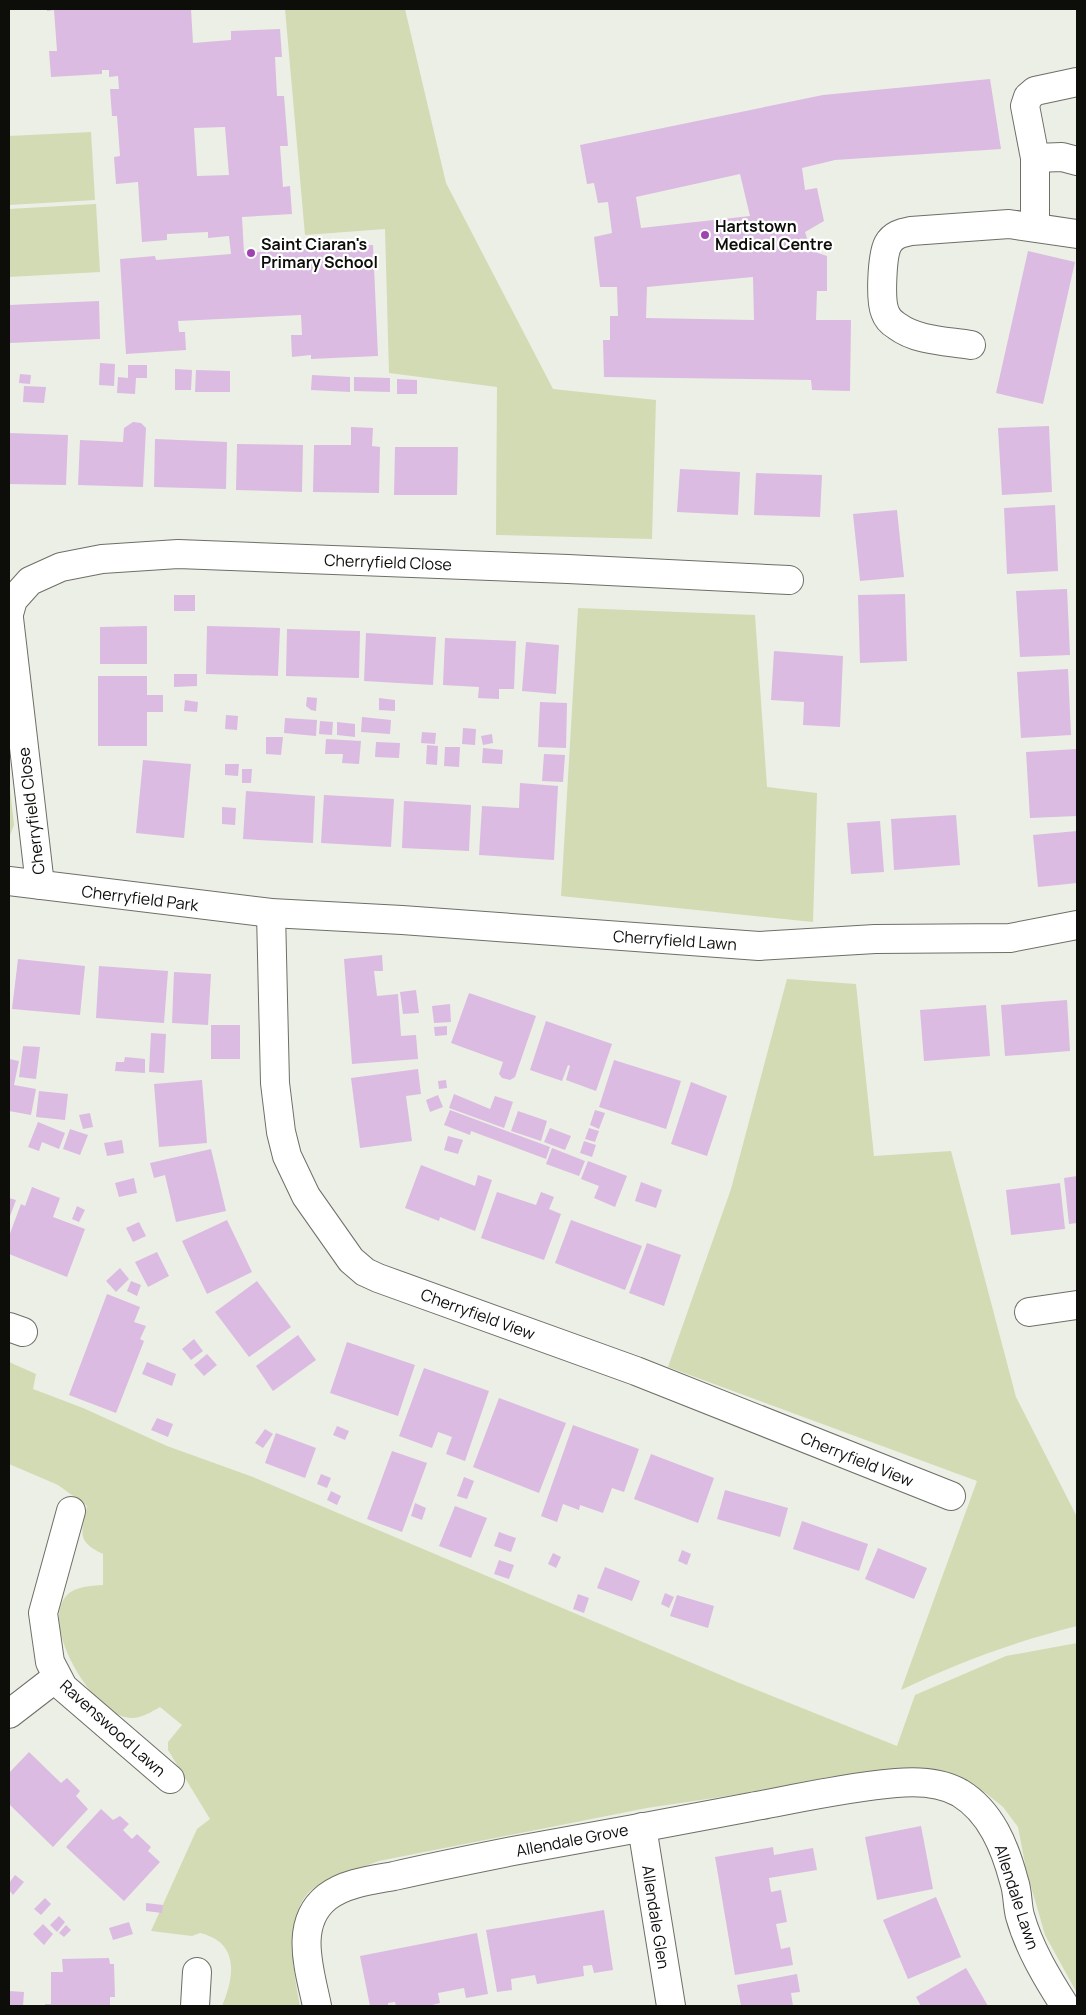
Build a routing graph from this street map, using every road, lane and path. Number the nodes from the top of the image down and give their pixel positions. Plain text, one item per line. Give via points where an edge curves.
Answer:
1 (1077, 82) edge
2 (1034, 158) junction
3 (1077, 161) edge
4 (1035, 227) junction
5 (1077, 234) edge
6 (971, 345) dead end
7 (789, 580) dead end
8 (9, 614) edge
9 (9, 618) edge
10 (9, 881) edge
11 (40, 885) junction
12 (271, 913) junction
13 (1077, 926) edge
14 (1077, 1304) edge
15 (1029, 1312) dead end
16 (951, 1496) dead end
17 (71, 1511) dead end
18 (57, 1677) junction
19 (9, 1714) edge
20 (170, 1779) dead end
21 (935, 1783) joint
22 (642, 1827) junction
23 (197, 1972) dead end
24 (195, 2006) edge
25 (317, 2006) edge
26 (671, 2006) edge
27 (1065, 2006) edge

1 - 2 street via 1044,88 1028,97 1025,106
2 - 3 street via 1062,157
2 - 4 street
4 - 5 street
4 - 6 street via 994,224 910,231 896,234 888,243 882,299 890,320 910,334
7 - 8 street, Cherryfield Close via 568,568 171,554 102,559 60,567 30,581 13,600
9 - 11 street, Cherryfield Close
10 - 11 street, Cherryfield Park
11 - 12 street, Cherryfield Park
12 - 13 street, Cherryfield Lawn via 759,946 875,939 1010,938
12 - 16 street, Cherryfield View via 274,1050 281,1132 287,1156 306,1196 355,1264 378,1278 636,1371
14 - 15 street
17 - 18 street, Ravenswood Lawn via 43,1613 46,1649
18 - 19 street, Ravenswood Lawn
18 - 20 street, Ravenswood Lawn via 72,1695
21 - 22 street, Allendale Grove via 896,1783
21 - 27 street, Allendale Lawn via 959,1792 991,1823 1015,1883 1020,1916 1033,1950
22 - 25 street, Allendale Grove via 362,1882 328,1897 315,1910 307,1930 306,1954
22 - 26 street, Allendale Glen
23 - 24 street

